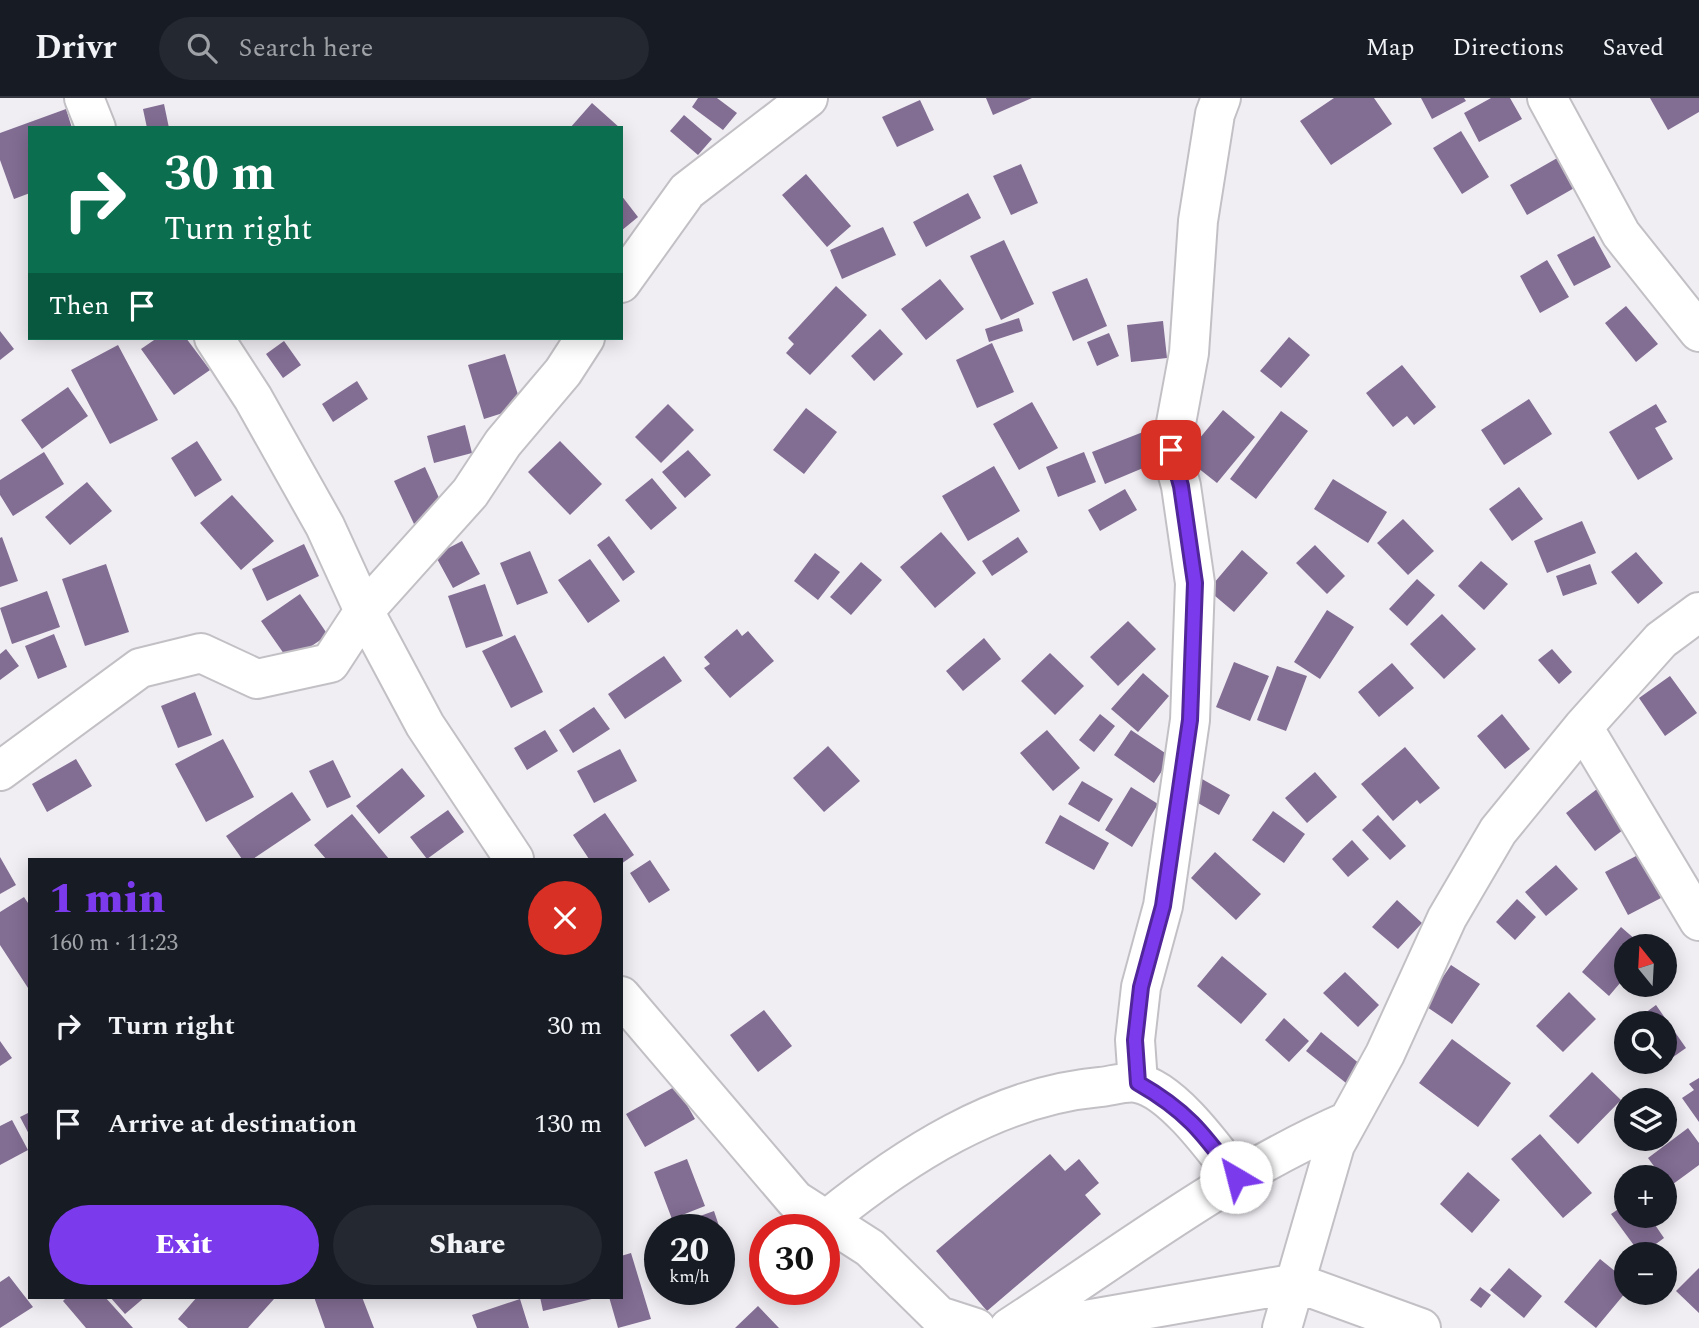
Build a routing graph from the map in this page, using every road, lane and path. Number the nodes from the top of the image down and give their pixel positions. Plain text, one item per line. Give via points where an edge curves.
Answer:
1 (84, 98) edge
2 (808, 98) edge
3 (1221, 98) edge
4 (1547, 98) edge
5 (95, 126) edge
6 (623, 280) edge
7 (1699, 331) edge
8 (215, 340) edge
9 (584, 340) edge
10 (364, 611) junction
11 (1699, 612) edge
12 (1583, 727) junction
13 (0, 771) edge
14 (513, 858) edge
15 (1699, 921) edge
16 (623, 998) edge
17 (1138, 1083) junction
18 (1348, 1121) junction
19 (1236, 1177) junction
20 (817, 1214) edge
21 (834, 1214) edge
22 (840, 1229) edge
23 (1297, 1283) junction
24 (976, 1328) edge
25 (1009, 1328) edge
26 (1040, 1328) edge
27 (1282, 1328) edge
28 (1420, 1328) edge

1 - 5 street
2 - 6 street via 687,191
3 - 17 street via 1198,221 1189,353 1171,450 1195,583 1190,720 1163,906 1141,987 1135,1040
4 - 7 street via 1621,234
8 - 10 street via 325,526
9 - 10 street via 470,493
10 - 13 street via 330,663 257,680 201,653 140,668
10 - 14 street via 425,725
11 - 12 street via 1661,640
12 - 15 street
12 - 18 street via 1498,831 1447,918 1385,1054
16 - 20 street via 795,1200
17 - 19 street via 1173,1103
17 - 21 street via 1072,1089 1018,1104 951,1135 881,1176
18 - 19 street
18 - 23 street via 1335,1145
19 - 25 street
22 - 24 street via 870,1248 939,1316
23 - 26 street
23 - 27 street
23 - 28 street

